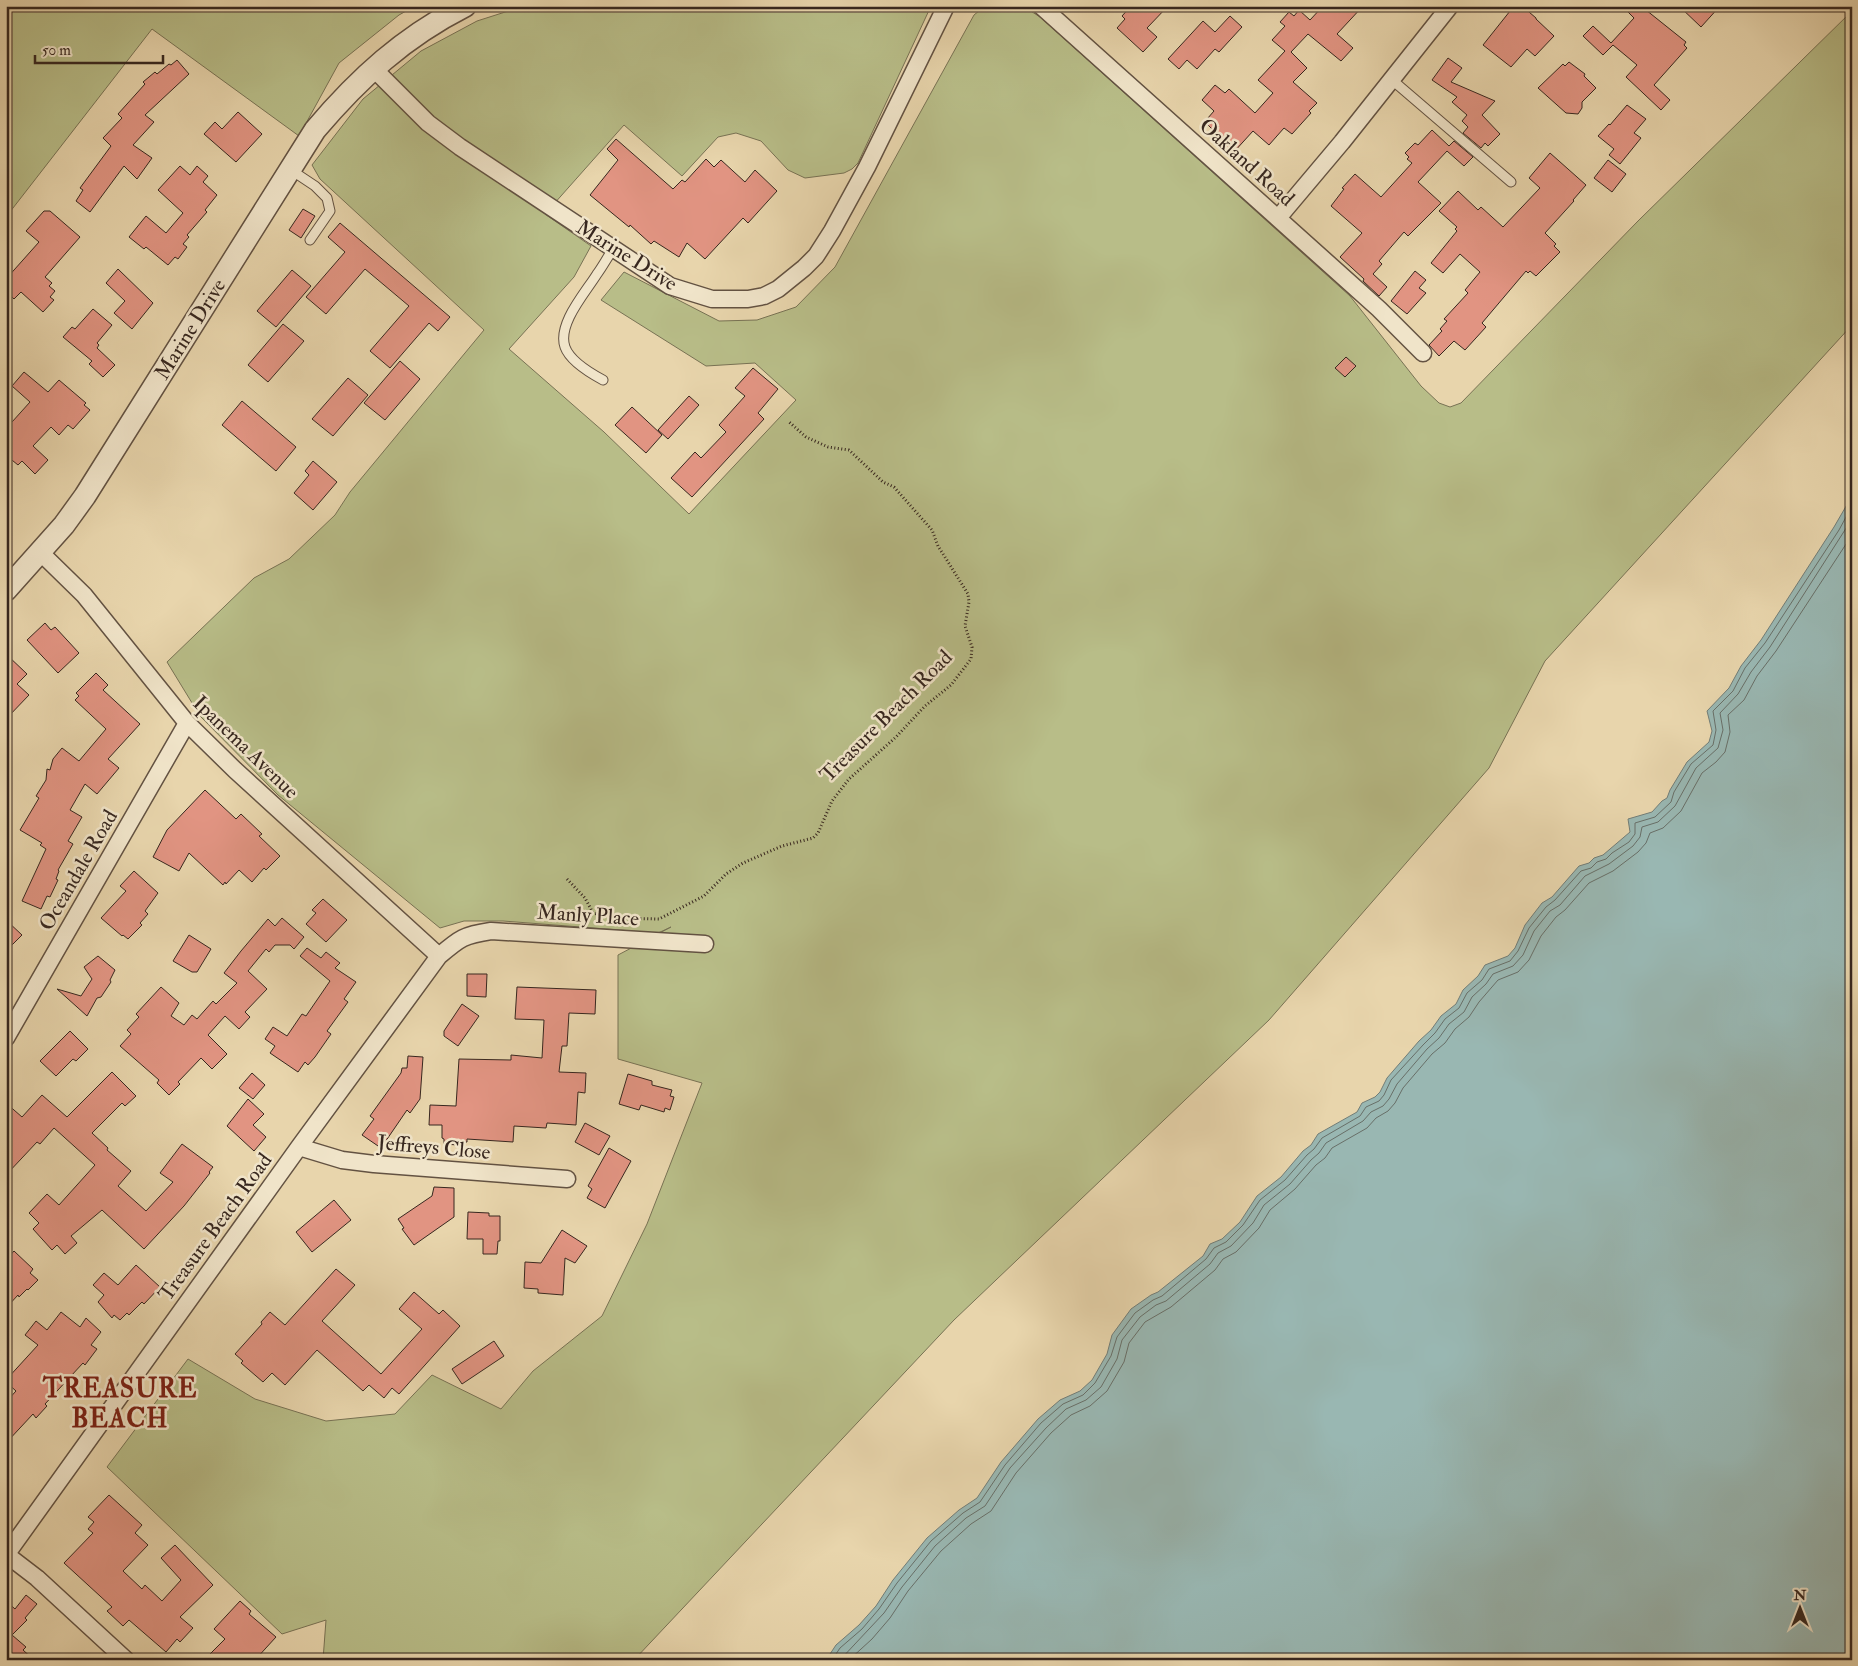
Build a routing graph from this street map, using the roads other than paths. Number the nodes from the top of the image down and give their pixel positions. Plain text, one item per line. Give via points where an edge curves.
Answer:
1 (465, 6) edge
2 (946, 6) edge
3 (1040, 6) edge
4 (1450, 6) edge
5 (373, 68) junction
6 (1392, 79) junction
7 (290, 170) junction
8 (1511, 182) dead end
9 (1278, 218) junction
10 (310, 240) dead end
11 (614, 248) junction
12 (1423, 352) dead end
13 (603, 380) dead end
14 (40, 552) junction
15 (6, 590) edge
16 (187, 723) junction
17 (469, 934) joint
18 (705, 944) dead end
19 (439, 956) junction
20 (6, 1038) edge
21 (299, 1147) junction
22 (567, 1179) dead end
23 (6, 1555) edge
24 (126, 1660) edge

1 - 5 street, Marine Drive via 428,26
2 - 11 street, Marine Drive via 832,232 816,256 791,280 764,296 748,300 712,299 670,286
3 - 9 street, Oakland Road
4 - 6 street
5 - 7 street, Marine Drive via 316,130
5 - 11 street, Marine Drive via 428,123 460,147
6 - 8 lane
6 - 9 street
7 - 10 lane via 327,198 330,211
7 - 14 street, Marine Drive via 85,496
9 - 12 street, Oakland Road
11 - 13 lane via 574,310 563,338 570,355
14 - 15 street, Marine Drive
14 - 16 street, Ipanema Avenue via 84,595
16 - 19 street, Ipanema Avenue
16 - 20 street, Oceandale Road
17 - 18 street, Manly Place via 500,932
17 - 19 street, Treasure Beach Road
19 - 21 street, Treasure Beach Road
21 - 22 street, Jeffreys Close via 342,1160 374,1164
21 - 23 street, Treasure Beach Road
23 - 24 street via 37,1578

